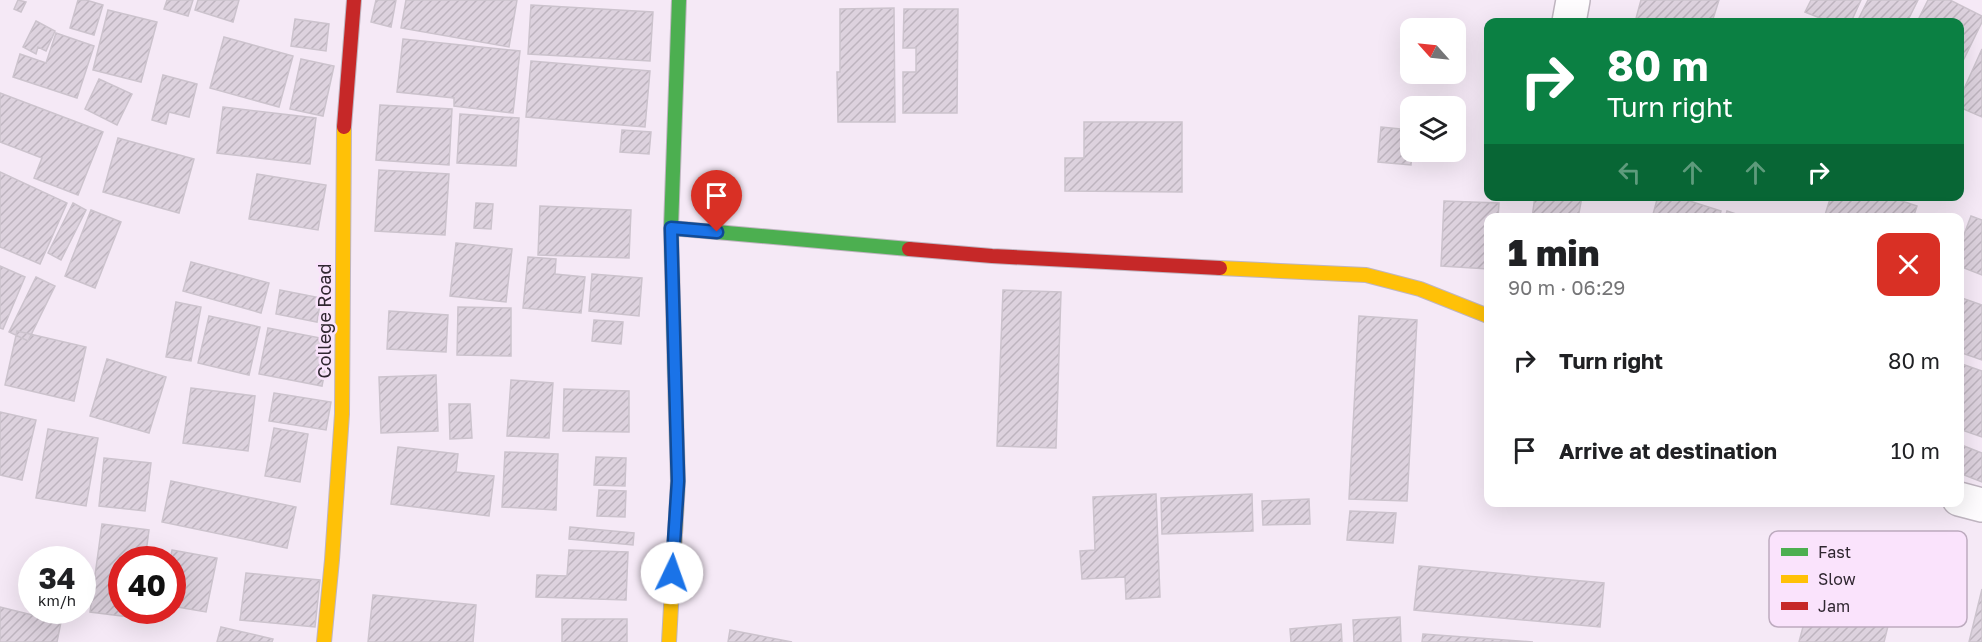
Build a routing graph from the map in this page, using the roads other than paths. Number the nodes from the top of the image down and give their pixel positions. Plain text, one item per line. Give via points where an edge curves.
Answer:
1 (354, 0) edge
2 (679, 0) edge
3 (1573, 0) edge
4 (1570, 18) edge
5 (671, 228) junction
6 (1484, 314) edge
7 (1964, 500) edge
8 (1982, 506) edge
9 (324, 642) edge
10 (669, 642) edge

1 - 9 street, College Road via 344,117 342,414
2 - 5 street
3 - 4 street
5 - 6 street via 992,256 1366,275 1420,289
5 - 10 street via 678,481
7 - 8 street

